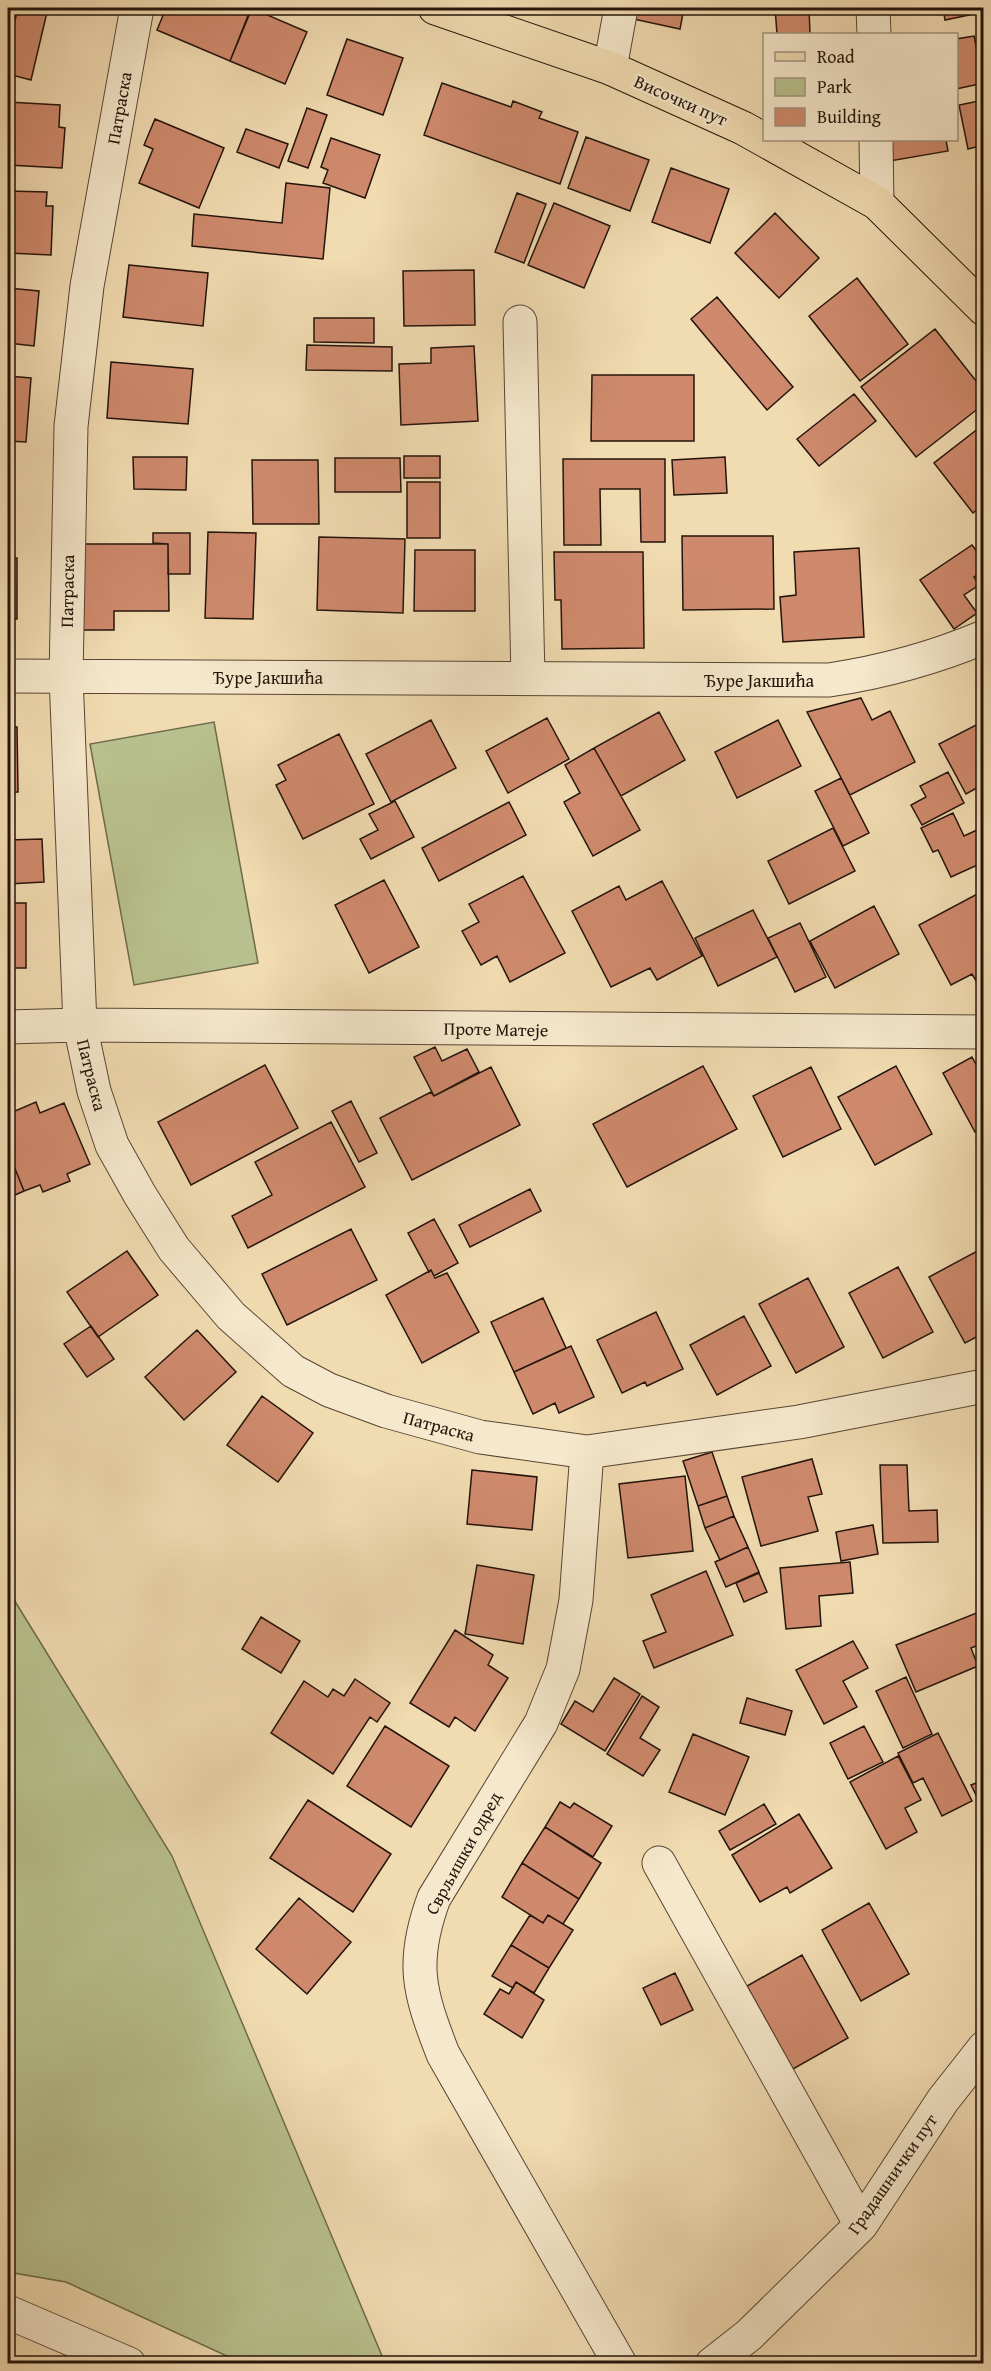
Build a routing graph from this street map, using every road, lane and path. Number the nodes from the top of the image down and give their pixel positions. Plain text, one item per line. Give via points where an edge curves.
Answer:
1 (137, 8) edge
2 (435, 8) edge
3 (621, 8) edge
4 (873, 8) edge
5 (874, 33) edge
6 (610, 68) junction
7 (763, 139) edge
8 (766, 141) edge
9 (876, 141) edge
10 (877, 203) junction
11 (984, 309) edge
12 (520, 322) dead end
13 (984, 637) edge
14 (8, 676) edge
15 (66, 676) junction
16 (528, 678) junction
17 (80, 1025) junction
18 (8, 1027) edge
19 (984, 1032) edge
20 (984, 1386) edge
21 (587, 1452) junction
22 (659, 1863) dead end
23 (984, 2048) edge
24 (8, 2195) edge
25 (11, 2201) dead end
26 (861, 2225) junction
27 (8, 2312) edge
28 (129, 2364) edge
29 (620, 2364) edge
30 (712, 2364) edge

1 - 15 street, Патраска via 87,286 70,426
2 - 6 main road, Височки пут
3 - 6 street
4 - 5 street
6 - 7 main road, Височки пут
8 - 10 main road, Височки пут
9 - 10 street
10 - 11 main road, Височки пут
12 - 16 street
13 - 16 street, Ђуре Јакшића via 893,669 829,680
14 - 15 street, Ђуре Јакшића
15 - 16 street, Ђуре Јакшића
15 - 17 street, Патраска
17 - 18 street, Проте Матеје
17 - 19 street, Проте Матеје
17 - 21 street, Патраска via 94,1091 112,1145 140,1195 174,1249 231,1316 293,1371 367,1404 428,1423 480,1437
20 - 21 street, Патраска via 799,1422
21 - 29 street, Сврљишки одред via 576,1600 563,1669 541,1723 434,1898 422,1930 419,1954 427,2012 443,2054
22 - 26 street
23 - 26 street, Градашнички пут via 943,2100
24 - 25 path
26 - 30 street, Градашнички пут via 749,2335
27 - 28 street

